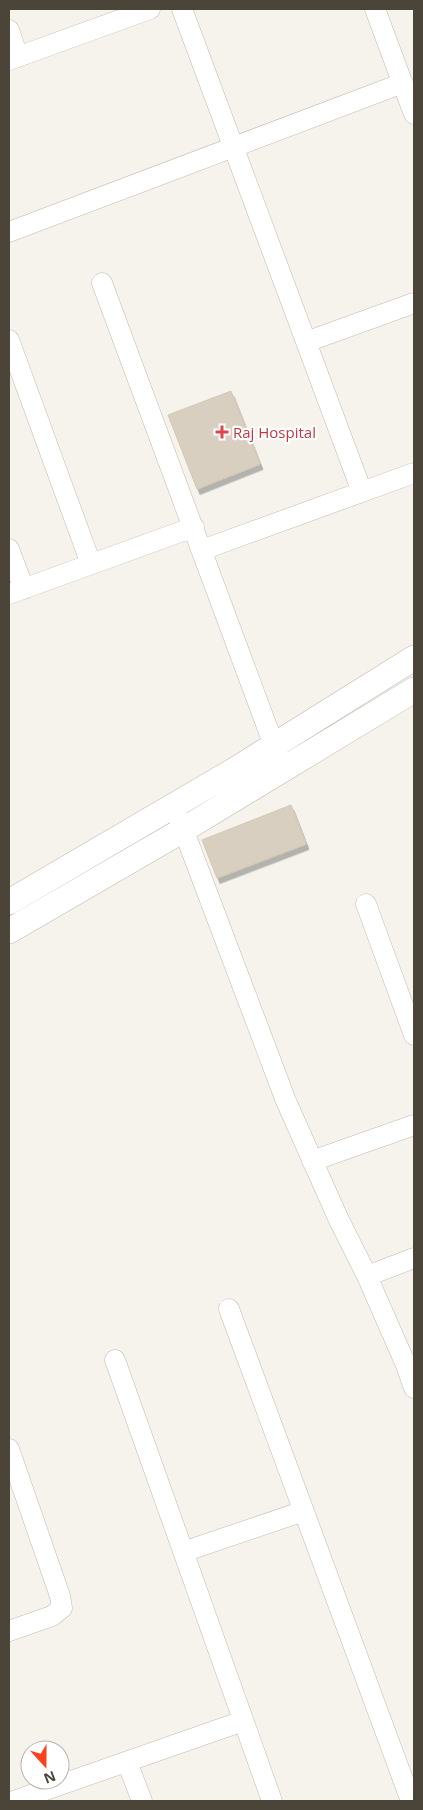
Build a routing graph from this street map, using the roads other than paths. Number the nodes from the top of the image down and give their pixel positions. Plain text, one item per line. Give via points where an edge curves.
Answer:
1 (150, 9) edge
2 (182, 9) edge
3 (375, 9) edge
4 (9, 30) edge
5 (13, 58) edge
6 (403, 83) junction
7 (414, 114) edge
8 (234, 148) junction
9 (9, 232) edge
10 (102, 283) dead end
11 (414, 303) edge
12 (9, 340) edge
13 (306, 342) junction
14 (414, 473) edge
15 (362, 492) junction
16 (194, 527) junction
17 (9, 549) edge
18 (202, 550) junction
19 (91, 564) junction
20 (17, 591) edge
21 (414, 658) edge
22 (414, 692) edge
23 (273, 745) junction
24 (283, 770) junction
25 (174, 805) junction
26 (182, 830) junction
27 (9, 902) edge
28 (366, 904) dead end
29 (9, 931) edge
30 (414, 1034) edge
31 (414, 1125) edge
32 (312, 1161) junction
33 (414, 1258) edge
34 (367, 1276) junction
35 (229, 1310) dead end
36 (115, 1360) dead end
37 (410, 1364) edge
38 (414, 1388) edge
39 (9, 1449) edge
40 (304, 1511) junction
41 (183, 1552) junction
42 (9, 1631) edge
43 (243, 1722) junction
44 (127, 1762) junction
45 (14, 1801) edge
46 (142, 1801) edge
47 (272, 1801) edge
48 (411, 1801) edge

1 - 5 street
2 - 8 street
3 - 6 street
4 - 5 street
6 - 7 street
6 - 8 street
8 - 9 street
8 - 13 street
10 - 16 street
11 - 13 street
12 - 19 street
13 - 15 street
14 - 15 street
15 - 18 street
16 - 18 street
16 - 19 street
17 - 20 street
18 - 23 street
19 - 20 street
21 - 23 street
22 - 24 street
23 - 24 street
23 - 25 street
24 - 26 street
25 - 26 street
25 - 27 street
26 - 29 street
26 - 32 street
28 - 30 street
31 - 32 street
32 - 34 street
33 - 34 street
34 - 37 street
35 - 40 street
36 - 41 street
37 - 38 street
39 - 42 street via 62,1608 52,1616
40 - 41 street
40 - 48 street
41 - 43 street
43 - 44 street
43 - 47 street
44 - 45 street
44 - 46 street

